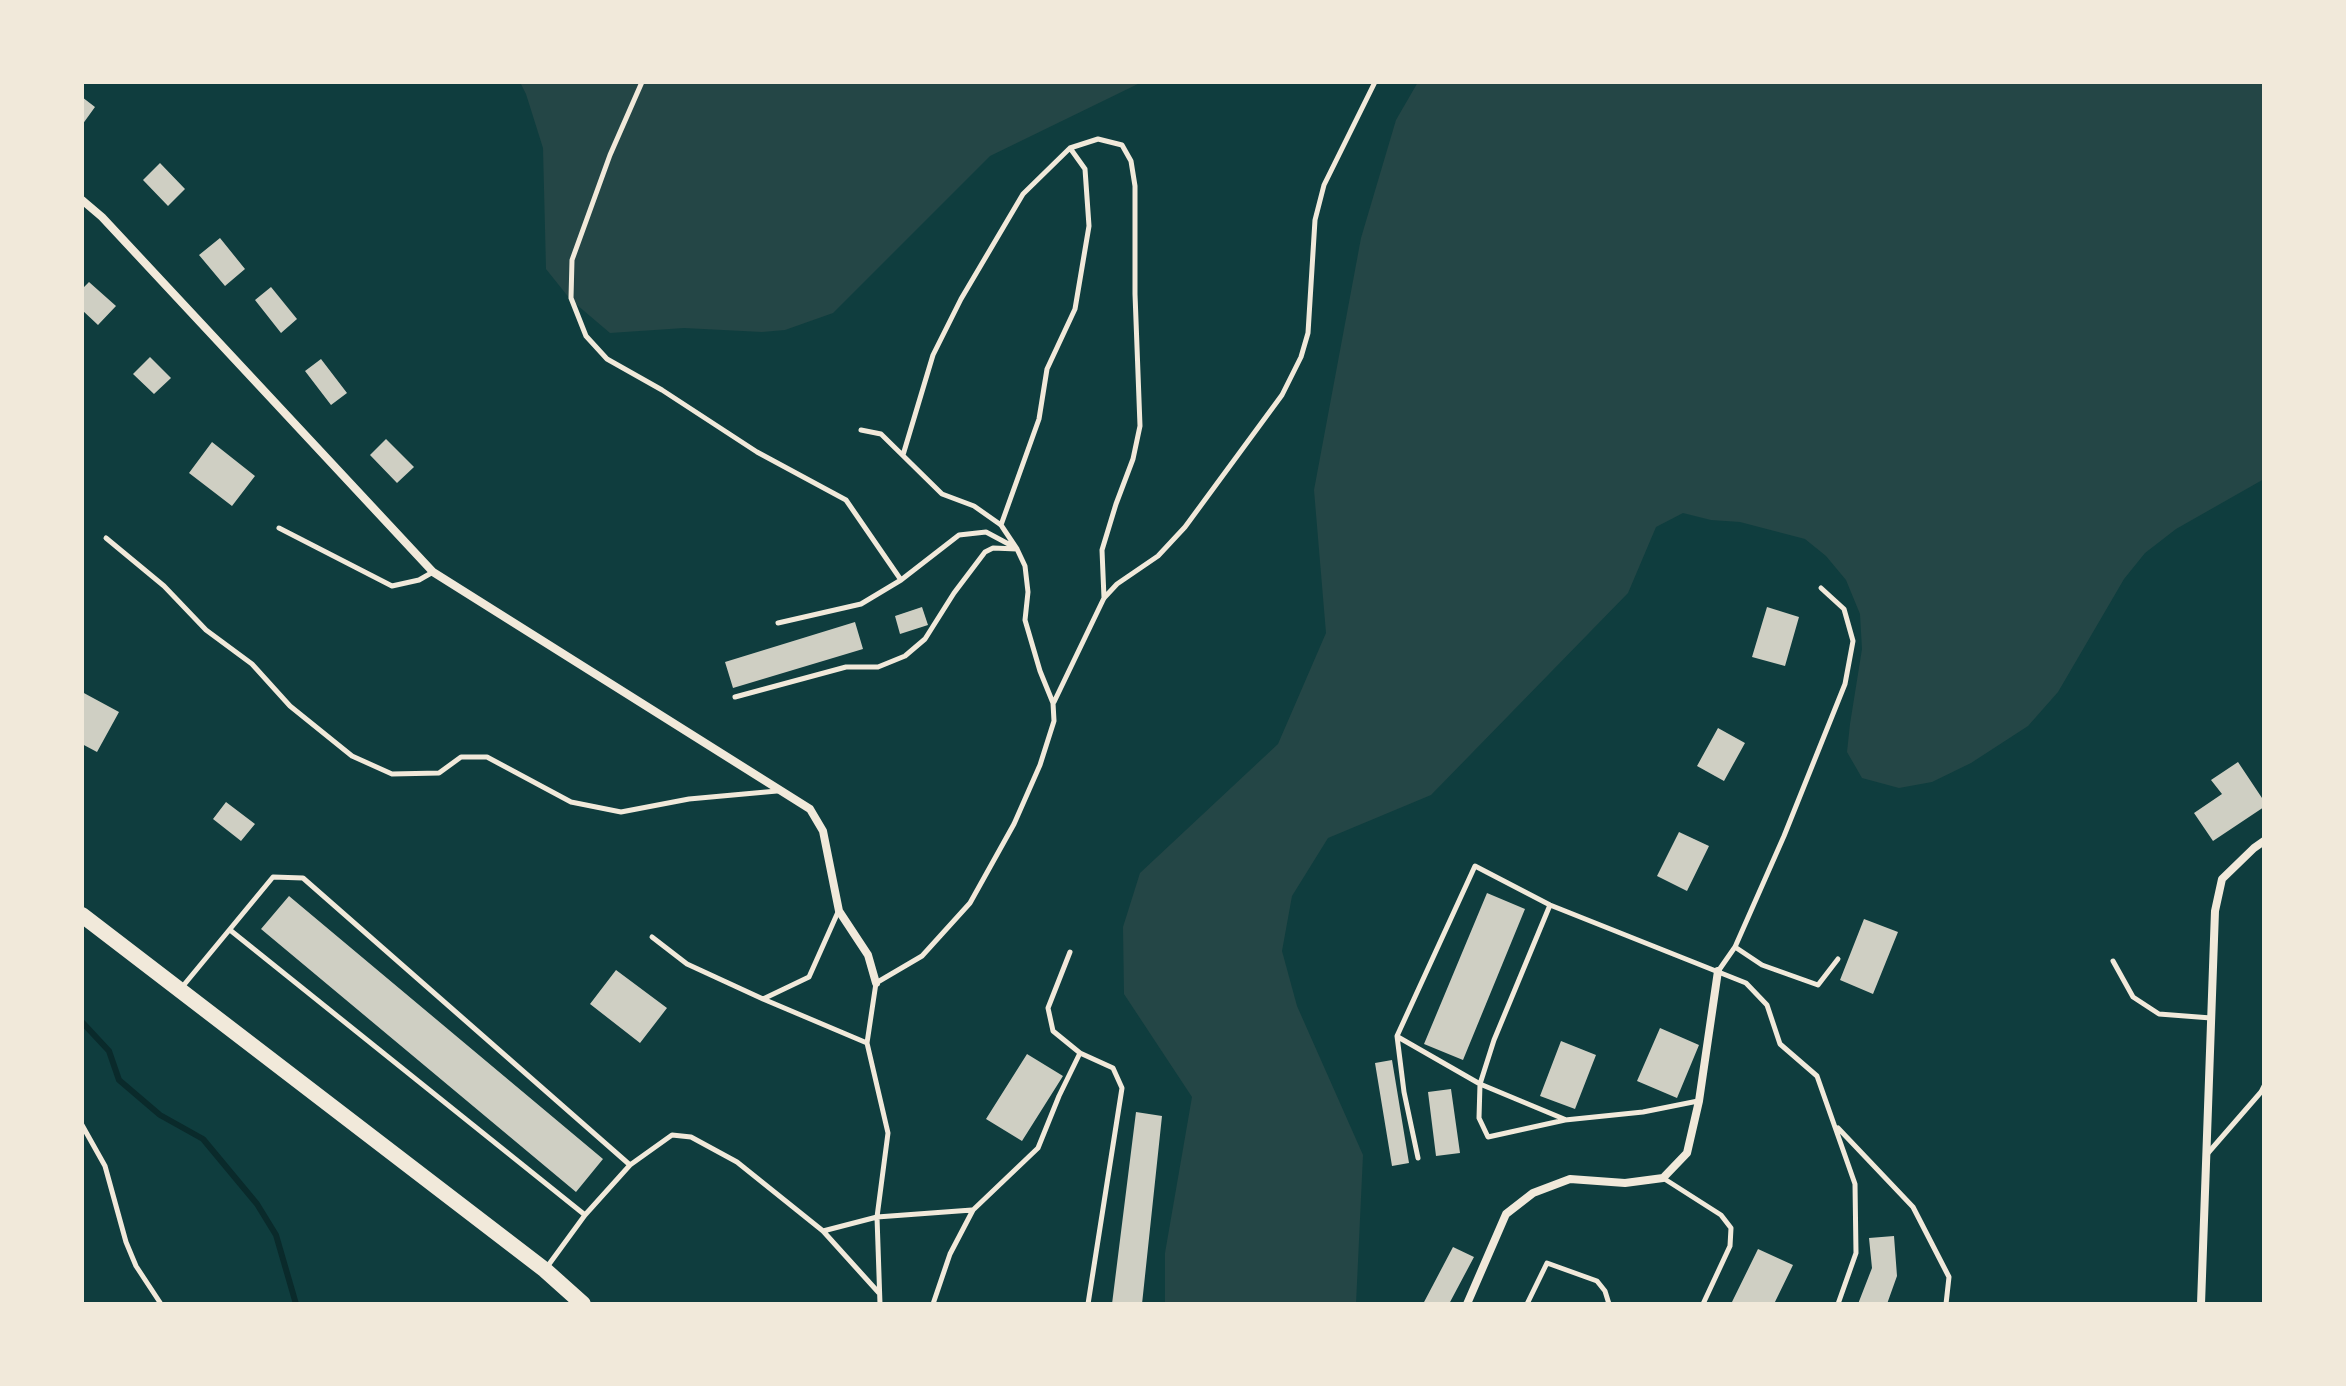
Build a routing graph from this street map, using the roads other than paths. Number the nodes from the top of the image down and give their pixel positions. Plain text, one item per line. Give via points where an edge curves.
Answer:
1 (642, 82) edge
2 (1375, 82) edge
3 (1070, 148) junction
4 (82, 200) edge
5 (861, 430) dead end
6 (903, 455) junction
7 (1001, 525) junction
8 (279, 528) dead end
9 (106, 538) dead end
10 (1017, 549) junction
11 (433, 572) junction
12 (901, 580) junction
13 (1821, 588) dead end
14 (1104, 598) junction
15 (778, 623) dead end
16 (735, 697) dead end
17 (1053, 703) junction
18 (782, 790) junction
19 (2264, 841) edge
20 (1550, 905) junction
21 (839, 911) junction
22 (82, 915) edge
23 (230, 930) junction
24 (652, 937) dead end
25 (1735, 947) junction
26 (1070, 952) dead end
27 (1838, 959) dead end
28 (2113, 961) dead end
29 (1718, 971) junction
30 (876, 983) junction
31 (180, 990) junction
32 (763, 999) junction
33 (2211, 1018) junction
34 (1397, 1036) junction
35 (867, 1043) junction
36 (1080, 1053) junction
37 (1480, 1084) junction
38 (2264, 1086) edge
39 (1699, 1101) junction
40 (1565, 1120) junction
41 (1834, 1124) junction
42 (82, 1125) edge
43 (2205, 1157) junction
44 (1418, 1158) dead end
45 (630, 1165) junction
46 (1663, 1178) junction
47 (973, 1210) junction
48 (585, 1215) junction
49 (877, 1217) junction
50 (823, 1231) junction
51 (545, 1270) junction
52 (880, 1294) junction
53 (161, 1304) edge
54 (583, 1304) edge
55 (880, 1304) edge
56 (933, 1304) edge
57 (1088, 1304) edge
58 (1467, 1304) edge
59 (1527, 1304) edge
60 (1609, 1304) edge
61 (1703, 1304) edge
62 (1838, 1304) edge
63 (1946, 1304) edge
64 (2201, 1304) edge

1 - 12 lane via 572,260 571,298 586,336 607,359 846,500
2 - 14 lane via 1324,185 1315,220 1308,333 1282,395 1185,527 1158,556
3 - 6 lane via 1023,194 961,299 933,355
3 - 7 lane via 1085,169 1089,226 1075,309 1047,369 1039,419
3 - 14 lane via 1098,139 1122,145 1135,186 1140,426 1102,550
4 - 11 street
5 - 6 lane via 881,434
6 - 7 lane via 942,494 974,506
7 - 10 lane
8 - 11 lane via 392,586
9 - 18 lane via 206,630 252,664 290,706 352,756 392,774 439,773 461,757 487,757 571,802 621,812
10 - 12 lane via 986,532 959,535
10 - 16 lane via 985,552 925,639 905,656 878,667 846,667
10 - 17 lane via 1028,592 1025,620
11 - 18 street
12 - 15 lane via 861,604
13 - 25 lane via 1844,609 1853,641 1845,684
14 - 17 lane
17 - 30 lane via 1054,721 1040,765 970,903 922,956
18 - 21 street via 805,804 823,831
19 - 33 street via 2222,879 2215,911
20 - 29 lane
20 - 34 lane via 1475,866
20 - 37 lane
21 - 30 street via 868,955
21 - 32 lane via 809,977
22 - 31 main road
23 - 31 lane
23 - 45 lane via 273,877 303,878
23 - 48 lane
24 - 32 lane via 687,964
25 - 27 lane via 1762,965 1818,985
25 - 29 lane
26 - 36 lane via 1048,1008 1053,1031
28 - 33 lane via 2133,997 2159,1014
29 - 39 street
29 - 41 lane via 1746,983 1767,1005 1780,1044 1817,1076
30 - 35 lane
31 - 51 main road
32 - 35 lane
33 - 43 street
34 - 37 lane
34 - 44 lane
35 - 49 lane via 888,1133
36 - 47 lane via 1038,1148
36 - 57 lane via 1113,1068 1122,1088
37 - 40 lane
37 - 40 lane via 1479,1118 1488,1137
38 - 43 lane
39 - 40 lane
39 - 46 street via 1687,1153
41 - 62 lane via 1855,1184 1856,1253
41 - 63 lane via 1913,1207 1949,1277
42 - 53 lane via 105,1166 136,1266
43 - 64 street
45 - 48 lane
45 - 50 lane via 672,1135 691,1137 737,1162
46 - 58 street via 1625,1183 1570,1179 1533,1193 1506,1214
46 - 61 lane via 1721,1215 1731,1228 1730,1246
47 - 49 lane
47 - 56 lane
48 - 51 lane
49 - 50 lane
49 - 52 lane
50 - 52 lane
51 - 54 main road
52 - 55 lane
59 - 60 lane via 1547,1263 1597,1281

